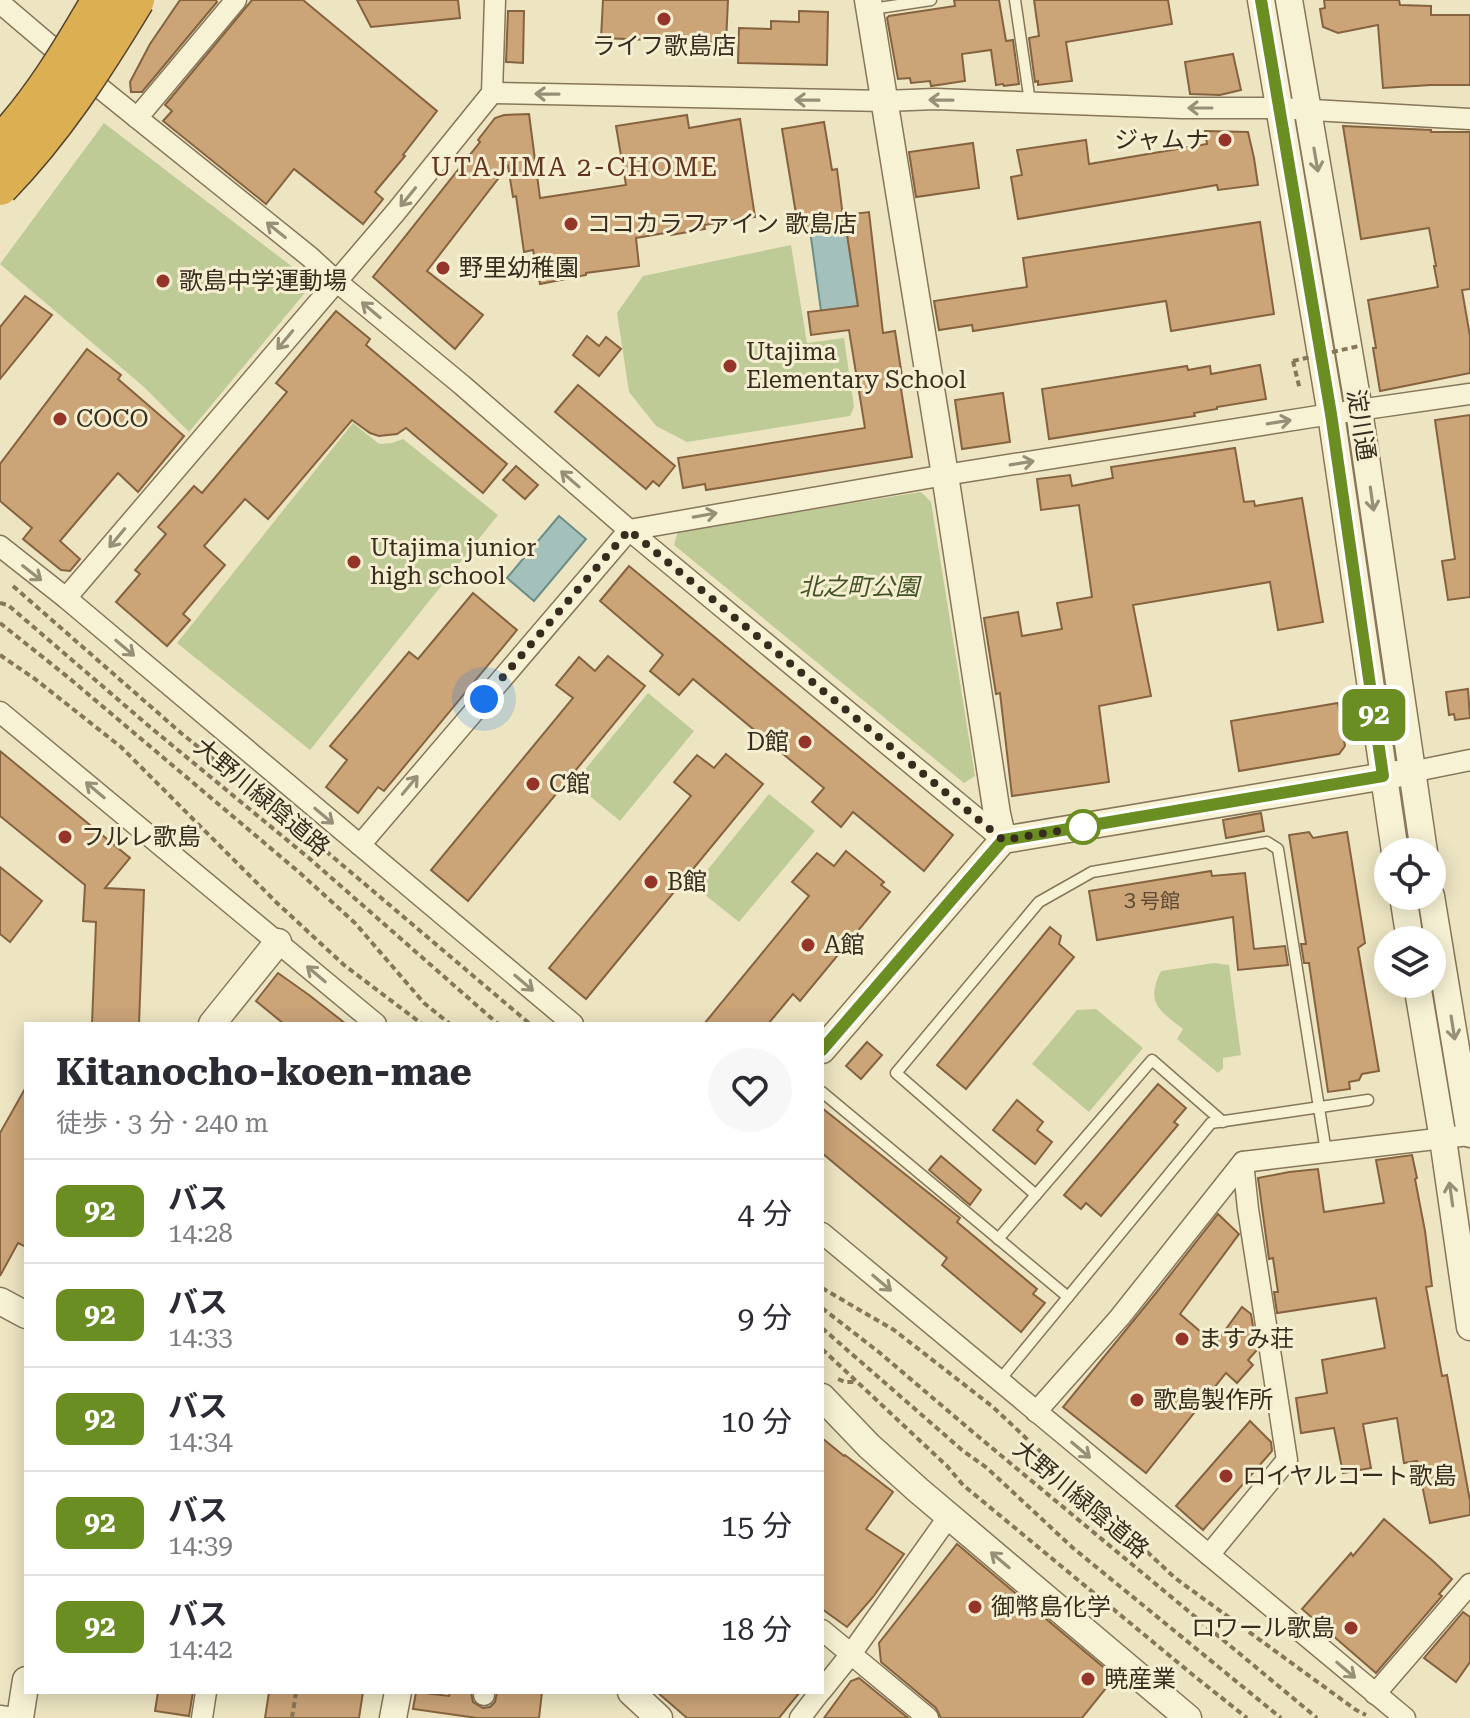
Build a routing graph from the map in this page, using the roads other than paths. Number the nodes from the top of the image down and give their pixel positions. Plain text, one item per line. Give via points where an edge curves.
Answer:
1 (100, 0) edge
2 (136, 0) edge
3 (153, 0) edge
4 (236, 0) edge
5 (495, 0) edge
6 (931, 0) edge
7 (1015, 0) edge
8 (1261, 0) edge
9 (1289, 0) edge
10 (2, 4) edge
11 (869, 5) edge
12 (100, 88) junction
13 (492, 93) junction
14 (885, 101) junction
15 (1030, 102) junction
16 (1278, 108) junction
17 (1307, 110) junction
18 (137, 118) junction
19 (1470, 119) edge
20 (0, 144) edge
21 (0, 187) edge
22 (0, 206) edge
23 (336, 281) junction
24 (1470, 394) edge
25 (1359, 410) junction
26 (1331, 414) junction
27 (945, 475) junction
28 (629, 530) junction
29 (0, 546) edge
30 (66, 598) junction
31 (0, 712) edge
32 (1470, 760) edge
33 (1411, 772) junction
34 (1383, 776) junction
35 (1393, 838) edge
36 (1422, 838) edge
37 (1003, 840) junction
38 (360, 845) junction
39 (1433, 910) edge
40 (278, 942) junction
41 (1419, 998) edge
42 (214, 1022) edge
43 (374, 1022) edge
44 (571, 1022) edge
45 (824, 1048) edge
46 (824, 1094) edge
47 (1368, 1100) dead end
48 (1319, 1107) junction
49 (1223, 1122) junction
50 (1470, 1135) edge
51 (1443, 1139) junction
52 (1326, 1152) junction
53 (1243, 1162) junction
54 (1036, 1195) junction
55 (824, 1235) edge
56 (998, 1239) junction
57 (1068, 1297) junction
58 (0, 1301) edge
59 (24, 1314) edge
60 (1470, 1327) edge
61 (999, 1381) junction
62 (824, 1399) edge
63 (1036, 1412) junction
64 (949, 1516) junction
65 (1209, 1555) junction
66 (1470, 1584) edge
67 (824, 1632) edge
68 (851, 1654) junction
69 (824, 1687) edge
70 (24, 1693) edge
71 (206, 1694) edge
72 (398, 1694) edge
73 (633, 1694) edge
74 (819, 1694) edge
75 (1375, 1694) junction
76 (0, 1716) edge
77 (14, 1718) edge
78 (20, 1718) edge
79 (202, 1718) edge
80 (393, 1718) edge
81 (659, 1718) edge
82 (800, 1718) edge
83 (928, 1718) edge
84 (1188, 1718) edge
85 (1405, 1718) edge

1 - 20 highway, bridge via 42,93
2 - 21 highway, bridge via 63,114
3 - 12 street
4 - 18 street
5 - 13 street
6 - 11 lane
7 - 15 lane
8 - 16 street, 淀川通
9 - 17 street, 淀川通
10 - 12 street
11 - 14 street
12 - 18 street
12 - 22 street via 45,160
14 -> 13 street
13 -> 23 street
15 -> 14 street
14 - 27 street
16 -> 15 street
16 - 17 street
16 - 26 street, 淀川通
17 - 19 street
17 -> 25 street, 淀川通
23 -> 18 street
28 -> 23 street
23 -> 30 street
24 - 25 street
25 - 26 street
25 -> 33 street, 淀川通
27 -> 26 street
26 - 34 street, 淀川通
28 -> 27 street
27 - 37 street
28 - 37 street
38 -> 28 street
29 -> 30 street
30 -> 38 street
40 -> 31 street
32 - 33 street
33 - 34 street
33 - 36 street, 淀川通
34 - 35 street, 淀川通
34 - 37 street
37 - 45 street
38 -> 44 street
39 -> 50 street
40 - 42 street
43 -> 40 street
41 - 51 street
46 - 56 lane
47 - 48 lane
48 - 49 lane
48 - 52 lane
48 - 54 lane via 1278,849 1267,842 1092,872 1039,902 896,1073
49 - 54 lane via 1152,1060
49 - 57 lane via 1211,1123
50 - 51 street
51 - 52 street
60 -> 51 street
52 - 53 street
53 - 63 street via 1120,1317
53 - 65 street via 1287,1460
54 - 56 lane
55 -> 61 street
56 - 57 lane
57 - 61 lane
58 - 59 street
61 - 63 street
62 - 64 street
63 -> 65 street
64 - 68 street
84 -> 64 street
65 -> 75 street
66 - 75 street
67 - 68 street
68 - 69 street
68 - 83 street
70 - 78 street
71 - 79 street
72 - 80 street
73 - 81 street
74 - 82 street
75 - 85 street
76 - 77 street

